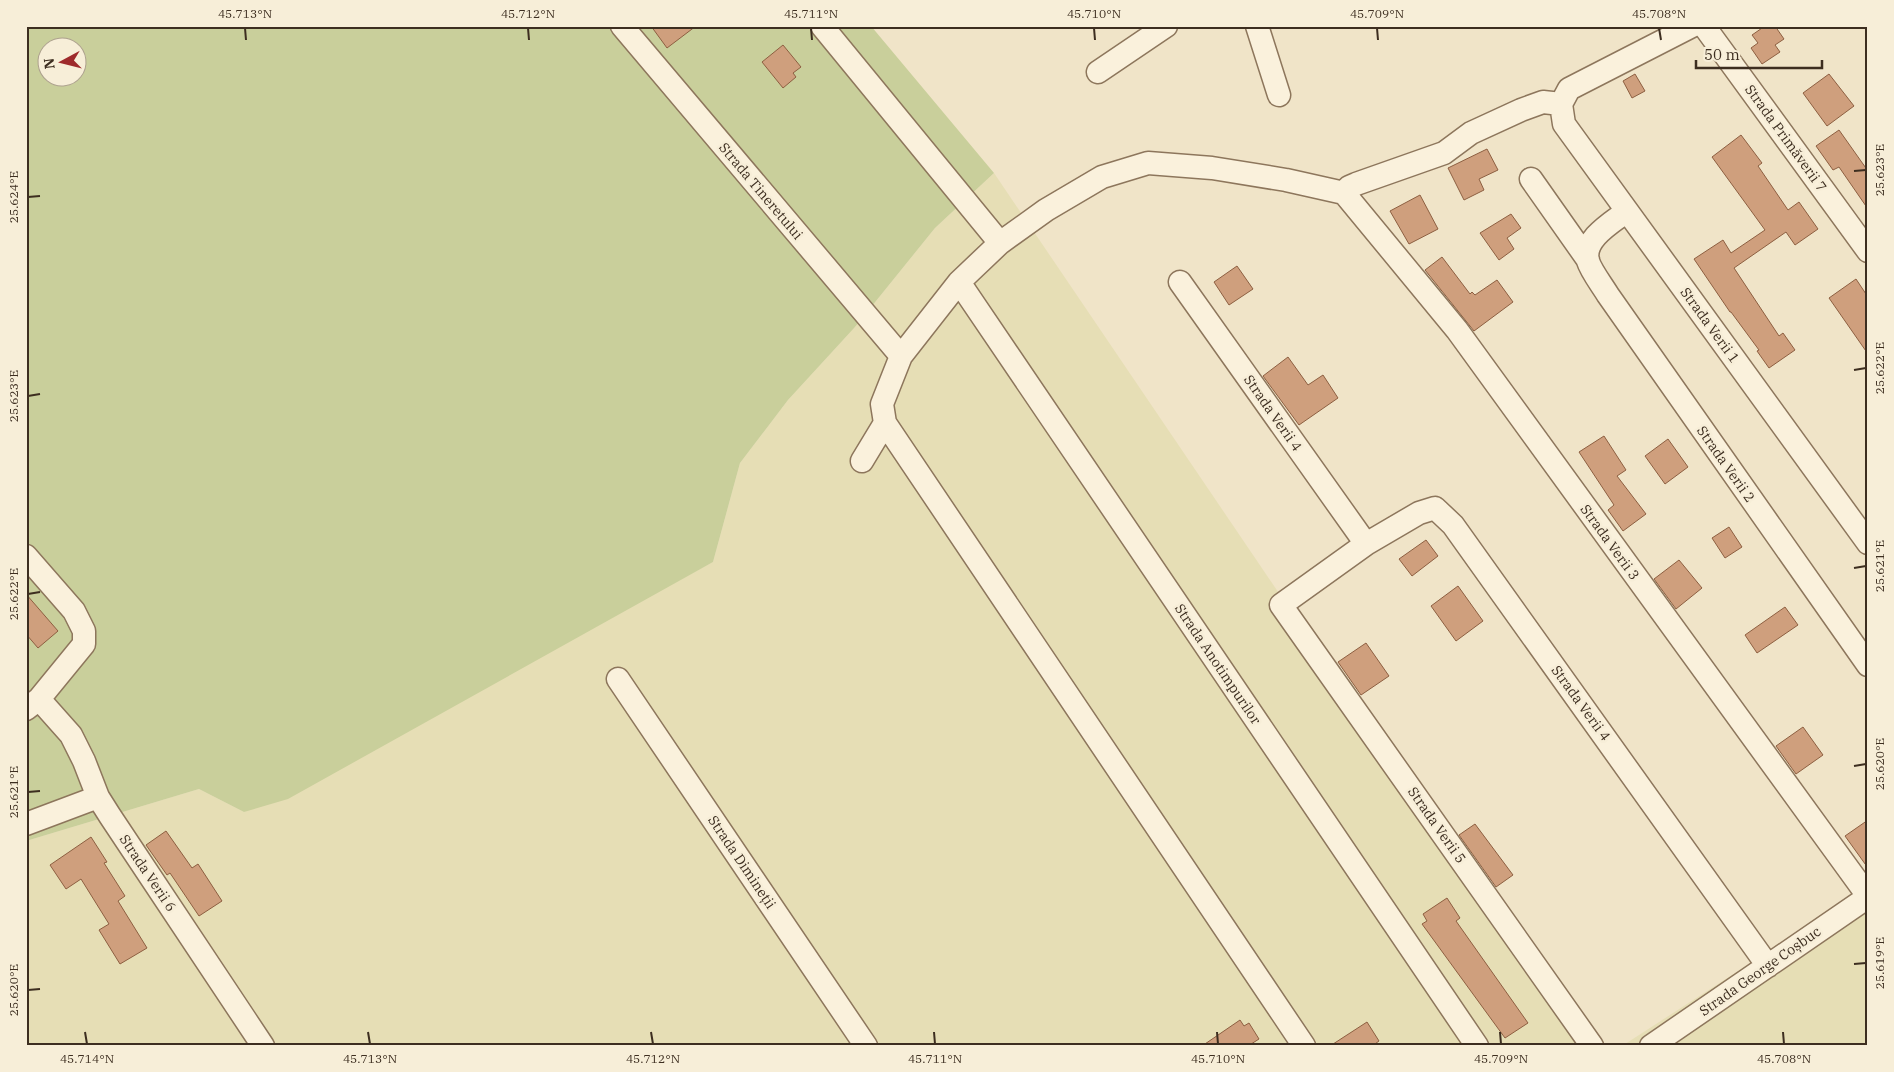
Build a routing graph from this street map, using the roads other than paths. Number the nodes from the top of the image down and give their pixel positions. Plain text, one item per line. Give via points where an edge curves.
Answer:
1 (622, 26) edge
2 (822, 26) edge
3 (1166, 26) edge
4 (1257, 26) edge
5 (1692, 26) edge
6 (1714, 32) edge
7 (1098, 72) dead end
8 (1279, 94) dead end
9 (1560, 104) junction
10 (1531, 179) dead end
11 (1344, 193) junction
12 (1627, 211) junction
13 (1000, 243) junction
14 (1868, 251) edge
15 (1588, 260) junction
16 (959, 282) junction
17 (1180, 282) dead end
18 (901, 356) junction
19 (886, 423) junction
20 (862, 461) dead end
21 (1868, 543) edge
22 (1366, 544) junction
23 (26, 556) edge
24 (1281, 605) joint
25 (1868, 665) edge
26 (618, 679) dead end
27 (32, 704) edge
28 (98, 797) junction
29 (26, 824) edge
30 (1868, 896) edge
31 (1768, 966) junction
32 (263, 1046) edge
33 (866, 1046) edge
34 (1304, 1046) edge
35 (1478, 1046) edge
36 (1592, 1046) edge
37 (1651, 1046) edge

1 - 18 street, Strada Tineretului
2 - 13 street
3 - 7 street
4 - 8 street
5 - 9 street via 1569,89
6 - 14 street, Strada Primăverii 7
9 - 11 street via 1543,102 1521,110 1471,134 1444,153 1356,184
9 - 12 street, Strada Verii 1 via 1564,124
10 - 15 street, Strada Verii 2
11 - 13 street via 1212,168 1148,163 1102,177 1046,210
11 - 30 street, Strada Verii 3 via 1457,330
12 - 15 street via 1594,237 1589,246
12 - 21 street, Strada Verii 1
13 - 16 street
15 - 25 street, Strada Verii 2 via 1614,303
16 - 18 street
16 - 35 street, Strada Anotimpurilor
17 - 22 street, Strada Verii 4
18 - 19 street via 882,404
19 - 20 street
19 - 34 street
22 - 24 street, Strada Verii 4
22 - 31 street, Strada Verii 4 via 1419,512 1435,508 1454,525
23 - 27 street via 74,610 84,630 84,644
24 - 36 street, Strada Verii 5
26 - 33 street, Strada Dimineții
27 - 28 street, Strada Verii 6 via 71,735
28 - 29 street
28 - 32 street, Strada Verii 6
30 - 31 street, Strada George Coșbuc
31 - 37 street, Strada George Coșbuc

